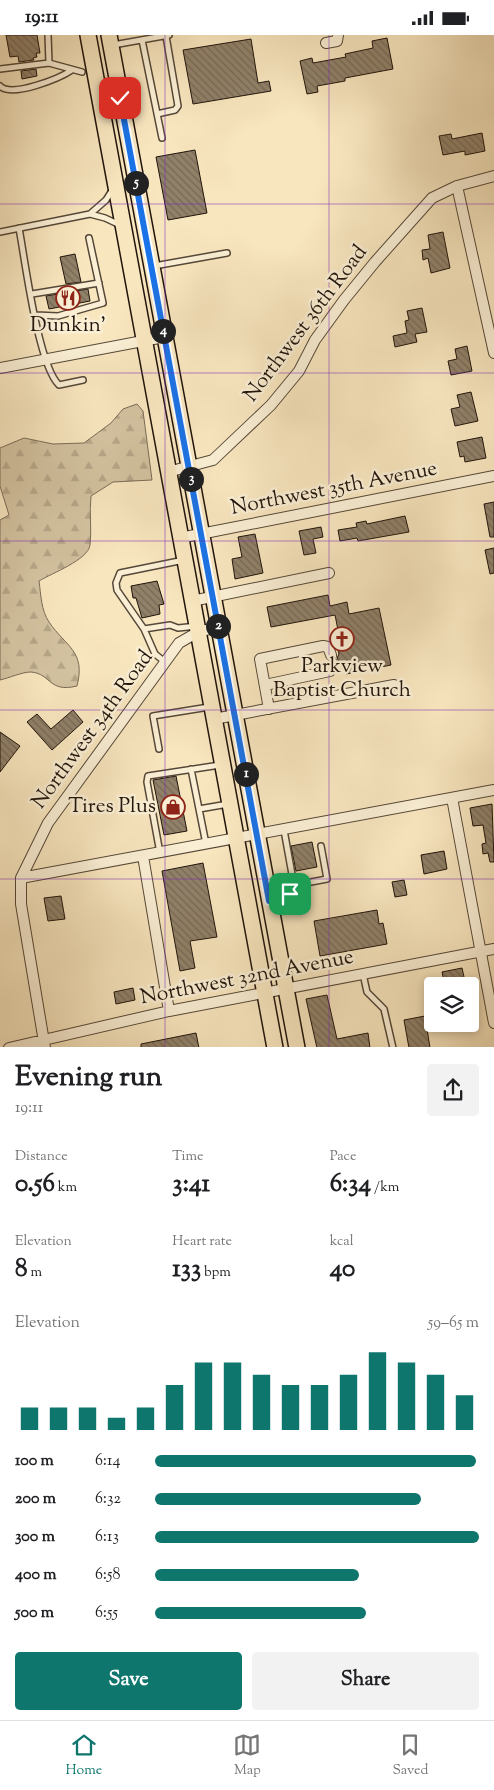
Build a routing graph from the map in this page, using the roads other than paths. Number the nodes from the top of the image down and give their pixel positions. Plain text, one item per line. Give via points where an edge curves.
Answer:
1 (48, 35) edge
2 (88, 35) edge
3 (168, 35) edge
4 (338, 35) edge
5 (110, 40) edge
6 (142, 40) junction
7 (326, 43) dead end
8 (49, 63) junction
9 (0, 69) edge
10 (72, 69) junction
11 (82, 72) dead end
12 (0, 86) edge
13 (157, 115) junction
14 (162, 138) dead end
15 (494, 176) edge
16 (116, 184) junction
17 (457, 186) junction
18 (90, 214) junction
19 (124, 227) junction
20 (19, 228) junction
21 (0, 231) edge
22 (89, 237) dead end
23 (228, 253) dead end
24 (151, 266) junction
25 (99, 283) junction
26 (32, 294) junction
27 (36, 315) junction
28 (164, 337) junction
29 (493, 339) edge
30 (144, 340) junction
31 (494, 353) edge
32 (45, 359) junction
33 (0, 368) edge
34 (83, 380) dead end
35 (189, 468) junction
36 (168, 473) junction
37 (494, 476) edge
38 (201, 534) junction
39 (180, 538) junction
40 (185, 560) junction
41 (329, 573) dead end
42 (213, 597) junction
43 (192, 601) junction
44 (218, 627) junction
45 (144, 629) junction
46 (198, 629) junction
47 (165, 662) junction
48 (265, 685) junction
49 (394, 685) dead end
50 (269, 709) junction
51 (213, 713) junction
52 (235, 716) junction
53 (159, 749) dead end
54 (223, 764) junction
55 (192, 769) junction
56 (494, 790) edge
57 (452, 798) junction
58 (231, 804) junction
59 (200, 809) junction
60 (284, 830) junction
61 (257, 835) junction
62 (237, 839) junction
63 (206, 844) junction
64 (321, 845) dead end
65 (160, 853) junction
66 (143, 856) junction
67 (21, 878) junction
68 (295, 885) junction
69 (269, 901) junction
70 (494, 949) edge
71 (481, 952) junction
72 (363, 974) junction
73 (286, 989) junction
74 (265, 993) junction
75 (169, 1011) junction
76 (494, 1023) edge
77 (45, 1044) edge
78 (9, 1047) edge
79 (275, 1047) edge
80 (297, 1047) edge
81 (393, 1047) edge

1 - 8 lane
2 - 16 main road
3 - 6 lane
3 - 13 lane via 178,105 175,110
4 - 7 street via 337,41
5 - 6 lane
5 - 24 main road
6 - 13 lane
8 - 9 lane
8 - 10 lane
10 - 11 lane
10 - 12 lane via 52,81 10,89
13 - 14 lane
15 - 17 street, Northwest 36th Road
16 - 18 lane via 106,200
16 - 19 main road
17 - 29 street
17 - 35 street, Northwest 36th Road via 432,198 375,262 315,340 299,371 271,405 213,460
18 - 19 lane
18 - 20 lane
19 - 30 main road
20 - 21 lane
20 - 26 lane
22 - 25 lane
23 - 24 lane
24 - 28 main road
25 - 26 lane
25 - 27 lane via 101,305 58,316
26 - 27 lane
27 - 32 lane
28 - 30 street
28 - 35 main road
29 - 31 street
30 - 32 street
30 - 36 main road
32 - 33 street
32 - 34 lane via 52,378 59,385
35 - 36 street, Northwest 36th Road
35 - 38 main road
36 - 39 main road
37 - 38 street, Northwest 35th Avenue
38 - 39 street, Northwest 35th Avenue
38 - 42 main road
39 - 40 main road
40 - 43 main road
40 - 45 lane via 120,573 116,583 118,590
41 - 42 street
42 - 43 street
42 - 44 main road
43 - 46 main road
44 - 46 street, Northwest 34th Road
44 - 52 main road
45 - 46 lane via 170,625
45 - 47 lane via 155,654
46 - 47 street, Northwest 34th Road via 178,643
46 - 51 main road
47 - 67 street, Northwest 34th Road via 48,823
48 - 48 street via 260,659 328,647 332,660 330,671
48 - 50 street
49 - 50 street
50 - 52 street
51 - 52 street
51 - 53 lane via 153,716
51 - 54 main road
52 - 61 main road
54 - 55 lane
54 - 58 main road
55 - 59 lane
55 - 65 lane via 148,776
56 - 57 street
57 - 60 street
57 - 71 street
58 - 59 lane
58 - 62 main road
59 - 63 lane
60 - 61 street
60 - 68 lane
61 - 62 street
61 - 69 main road
62 - 63 street
62 - 74 main road
63 - 65 street
64 - 68 lane via 327,879
65 - 66 street
66 - 67 street
66 - 75 street
67 - 77 street via 21,904
68 - 69 lane via 295,891
69 - 73 main road
70 - 71 street, Northwest 32nd Avenue
71 - 72 street, Northwest 32nd Avenue
71 - 76 street
72 - 73 street, Northwest 32nd Avenue
72 - 81 lane via 367,991 384,1009
73 - 74 street, Northwest 32nd Avenue
73 - 80 main road
74 - 75 street, Northwest 32nd Avenue
74 - 79 main road
75 - 77 street, Northwest 32nd Avenue
77 - 78 street, Northwest 32nd Avenue

